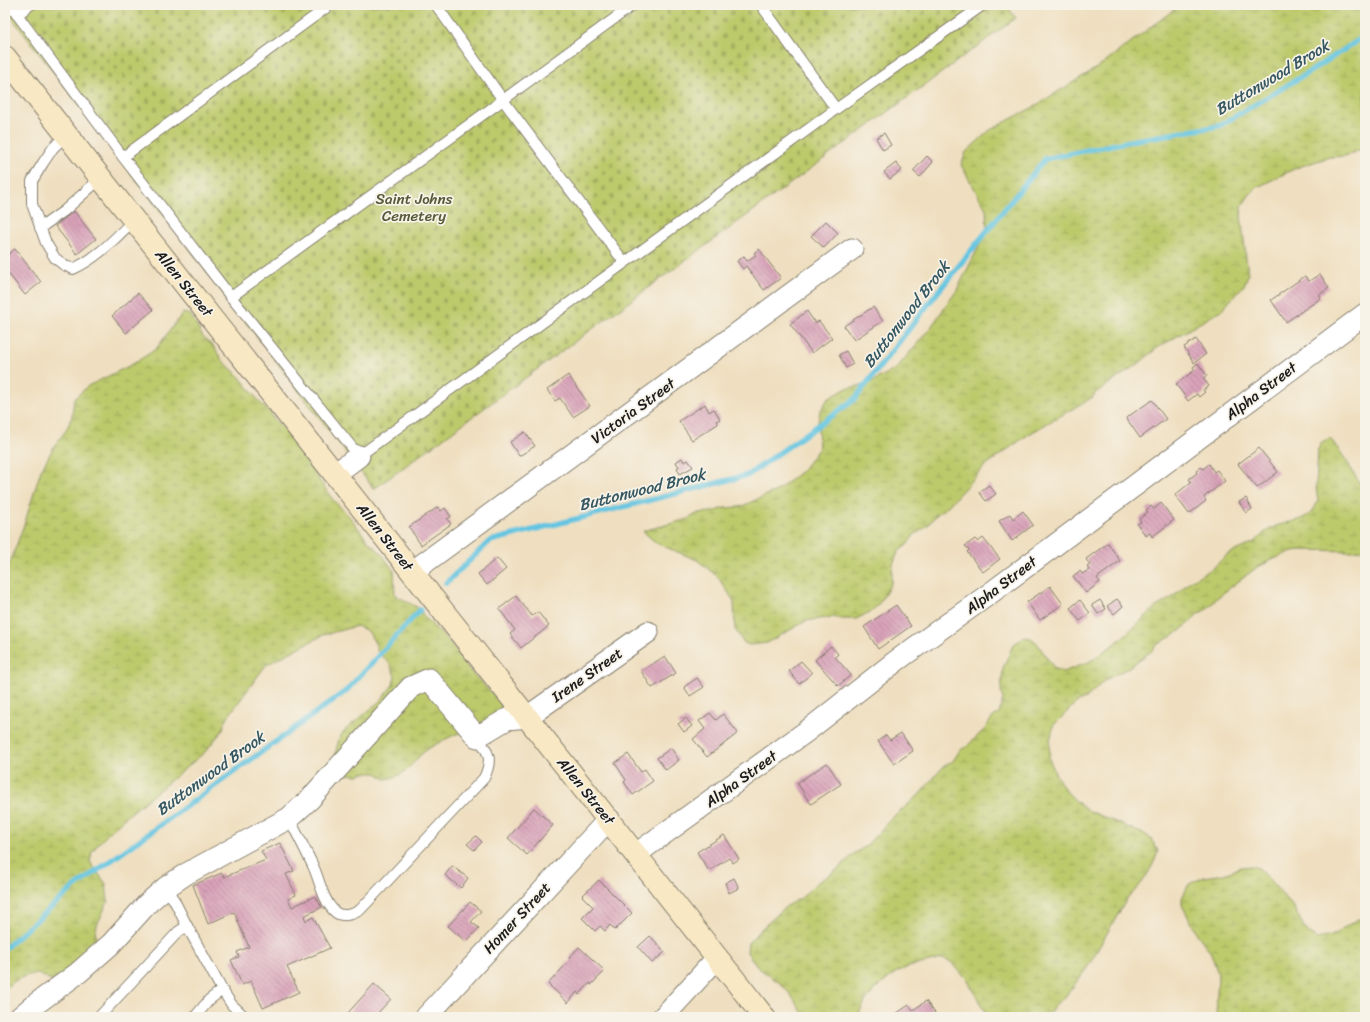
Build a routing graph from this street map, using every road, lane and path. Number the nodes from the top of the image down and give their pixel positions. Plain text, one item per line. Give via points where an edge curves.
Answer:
1 (10, 5) edge
2 (30, 5) edge
3 (330, 5) edge
4 (436, 5) edge
5 (633, 5) edge
6 (761, 5) edge
7 (983, 5) edge
8 (17, 15) junction
9 (5, 57) edge
10 (502, 100) junction
11 (836, 109) junction
12 (67, 134) junction
13 (123, 157) junction
14 (101, 178) junction
15 (134, 220) junction
16 (40, 228) junction
17 (852, 249) dead end
18 (624, 262) junction
19 (231, 296) junction
20 (1365, 314) edge
21 (358, 456) junction
22 (335, 474) junction
23 (412, 572) junction
24 (648, 632) dead end
25 (527, 717) junction
26 (477, 737) junction
27 (289, 818) junction
28 (609, 819) junction
29 (636, 854) junction
30 (165, 888) junction
31 (187, 926) junction
32 (718, 958) junction
33 (222, 990) junction
34 (20, 1017) edge
35 (99, 1017) edge
36 (195, 1017) edge
37 (245, 1017) edge
38 (426, 1017) edge
39 (663, 1017) edge
40 (764, 1017) edge

1 - 8 lane
2 - 8 lane
3 - 13 lane
4 - 10 lane
5 - 10 lane
6 - 11 lane
7 - 11 lane
8 - 13 lane
9 - 12 street, Allen Street
10 - 18 lane
10 - 19 lane
11 - 18 lane
12 - 14 street, Allen Street
12 - 16 lane via 42,162 32,182 32,204
13 - 19 lane
14 - 15 street, Allen Street
14 - 16 lane via 64,211
15 - 16 lane via 98,255 73,268 55,258
15 - 22 street, Allen Street
17 - 23 street, Victoria Street
18 - 21 lane
19 - 21 lane
20 - 29 street, Alpha Street via 896,661 807,731
21 - 22 street
22 - 23 street, Allen Street
23 - 25 street, Allen Street
24 - 25 street, Irene Street
25 - 26 street via 506,719
25 - 28 street, Allen Street
26 - 27 street via 429,679 411,687 310,799
26 - 27 lane via 488,751 489,768 484,778 360,910 352,915 335,912 327,901
27 - 30 street
28 - 29 street, Allen Street
28 - 38 street, Homer Street
29 - 32 street, Allen Street
30 - 31 lane
30 - 34 street via 78,974
31 - 33 lane
31 - 35 lane via 178,932
32 - 39 street
32 - 40 street, Allen Street
33 - 36 lane via 209,1000
33 - 37 lane via 232,1005

